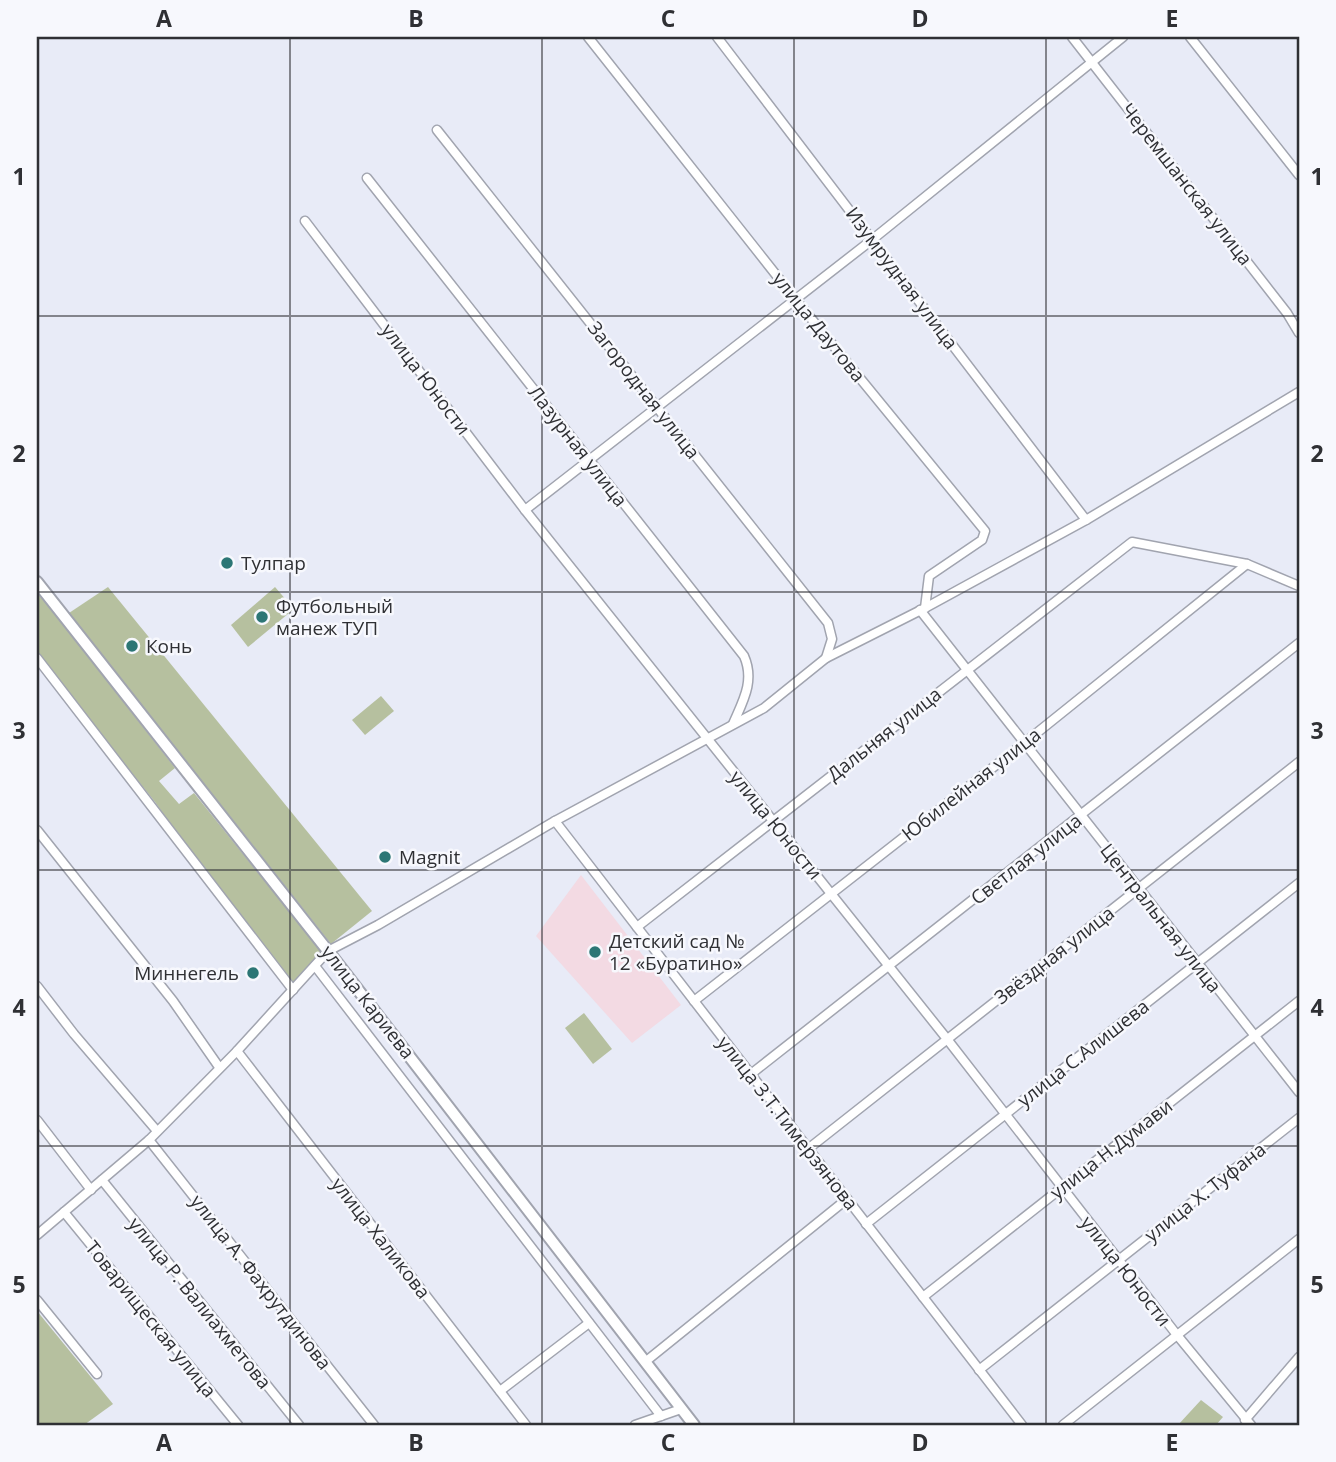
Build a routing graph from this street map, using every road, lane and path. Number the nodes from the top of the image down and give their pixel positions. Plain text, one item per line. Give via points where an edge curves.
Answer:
1 (589, 37) edge
2 (717, 37) edge
3 (1072, 37) edge
4 (1123, 37) edge
5 (1190, 37) edge
6 (1091, 61) junction
7 (437, 130) dead end
8 (1299, 175) edge
9 (367, 178) dead end
10 (305, 221) dead end
11 (873, 239) junction
12 (796, 300) junction
13 (1299, 333) edge
14 (1299, 392) edge
15 (658, 407) junction
16 (589, 460) junction
17 (526, 510) junction
18 (1086, 520) junction
19 (1247, 564) junction
20 (37, 582) edge
21 (1299, 586) edge
22 (922, 609) junction
23 (1299, 643) edge
24 (37, 658) edge
25 (826, 658) junction
26 (966, 671) junction
27 (733, 724) junction
28 (707, 738) junction
29 (1023, 744) junction
30 (1299, 762) edge
31 (1081, 817) junction
32 (772, 820) junction
33 (555, 821) junction
34 (37, 830) edge
35 (1299, 883) edge
36 (1139, 888) junction
37 (831, 894) junction
38 (637, 927) junction
39 (328, 951) junction
40 (1198, 963) junction
41 (315, 966) junction
42 (888, 966) junction
43 (37, 986) edge
44 (293, 990) junction
45 (694, 1001) junction
46 (1299, 1001) edge
47 (1255, 1036) junction
48 (947, 1039) junction
49 (237, 1051) junction
50 (219, 1068) junction
51 (751, 1074) junction
52 (1299, 1093) edge
53 (1004, 1115) junction
54 (1299, 1118) edge
55 (37, 1120) edge
56 (157, 1131) junction
57 (149, 1140) junction
58 (808, 1149) junction
59 (102, 1180) junction
60 (1061, 1188) junction
61 (91, 1189) junction
62 (847, 1199) junction
63 (64, 1212) junction
64 (866, 1224) junction
65 (37, 1236) edge
66 (1299, 1239) edge
67 (1118, 1261) junction
68 (923, 1297) junction
69 (37, 1300) edge
70 (589, 1323) junction
71 (1177, 1335) junction
72 (1299, 1357) edge
73 (645, 1362) junction
74 (979, 1370) junction
75 (97, 1374) dead end
76 (500, 1391) junction
77 (681, 1409) junction
78 (661, 1416) junction
79 (1248, 1423) edge
80 (238, 1425) edge
81 (299, 1425) edge
82 (374, 1425) edge
83 (526, 1425) edge
84 (635, 1425) edge
85 (694, 1425) edge
86 (1022, 1425) edge
87 (1063, 1425) edge

1 - 12 street, улица Даутова
2 - 11 street, Изумрудная улица
3 - 6 street, Черемшанская улица
4 - 6 street
5 - 8 street
6 - 11 street
6 - 13 street, Черемшанская улица
7 - 15 street, Загородная улица
9 - 16 street, Лазурная улица
10 - 17 street, улица Юности
11 - 12 street
11 - 18 street, Изумрудная улица
12 - 15 street
12 - 22 street, улица Даутова via 985,531 982,540 929,576
14 - 18 street
15 - 16 street
15 - 25 street, Загородная улица via 828,623 832,639
16 - 17 street
16 - 27 street, Лазурная улица via 744,656 750,679
17 - 28 street, улица Юности
18 - 22 street
19 - 21 street
19 - 26 street, Дальняя улица via 1132,541
19 - 29 street, Юбилейная улица
20 - 39 main road, улица Кариева
22 - 25 street
22 - 26 street, Центральная улица
23 - 31 street, Светлая улица
24 - 44 street
25 - 27 street via 764,708
26 - 29 street, Центральная улица
26 - 32 street, Дальняя улица
27 - 28 street
28 - 32 street, улица Юности
28 - 33 street
29 - 31 street, Центральная улица
29 - 37 street, Юбилейная улица
30 - 36 street, Звёздная улица
31 - 36 street, Центральная улица
31 - 42 street, Светлая улица
32 - 37 street, улица Юности
32 - 38 street, Дальняя улица
33 - 38 street, улица З.Т.Тимерзянова
33 - 39 street
34 - 50 street via 173,1001
35 - 40 street, улица С.Алишева
36 - 40 street, Центральная улица
36 - 48 street, Звёздная улица
37 - 42 street, улица Юности
37 - 45 street, Юбилейная улица
38 - 45 street, улица З.Т.Тимерзянова
39 - 41 street
39 - 73 main road, улица Кариева
40 - 47 street, Центральная улица
40 - 53 street, улица С.Алишева
41 - 44 street
41 - 70 street
42 - 48 street, улица Юности
42 - 51 street, Светлая улица
43 - 56 street
44 - 49 street
45 - 51 street, улица З.Т.Тимерзянова
46 - 47 street, улица Н.Думави
47 - 52 street, Центральная улица
47 - 60 street, улица Н.Думави
48 - 53 street, улица Юности
48 - 58 street, Звёздная улица
49 - 50 street
49 - 76 street, улица Халикова
50 - 56 street
51 - 58 street, улица З.Т.Тимерзянова
53 - 60 street, улица Юности
53 - 64 street, улица С.Алишева
54 - 67 street, улица Х. Туфана
55 - 61 street
56 - 57 street
57 - 59 street
57 - 82 street, улица А. Фахрутдинова
58 - 62 street, улица З.Т.Тимерзянова
59 - 61 street
59 - 81 street, улица Р. Валиахметова
60 - 67 street, улица Юности
60 - 68 street, улица Н.Думави
61 - 63 street
62 - 64 street, улица З.Т.Тимерзянова
62 - 73 street
63 - 65 street
63 - 80 street, Товарищеская улица
64 - 68 street, улица З.Т.Тимерзянова
66 - 71 street
67 - 71 street, улица Юности
67 - 74 street, улица Х. Туфана
68 - 74 street, улица З.Т.Тимерзянова
69 - 75 street
70 - 76 street
70 - 78 street
71 - 79 street, улица Юности
71 - 87 street
72 - 79 street
73 - 77 main road, улица Кариева
74 - 86 street, улица З.Т.Тимерзянова
76 - 83 street, улица Халикова
77 - 78 street
77 - 85 main road, улица Кариева
78 - 84 street

